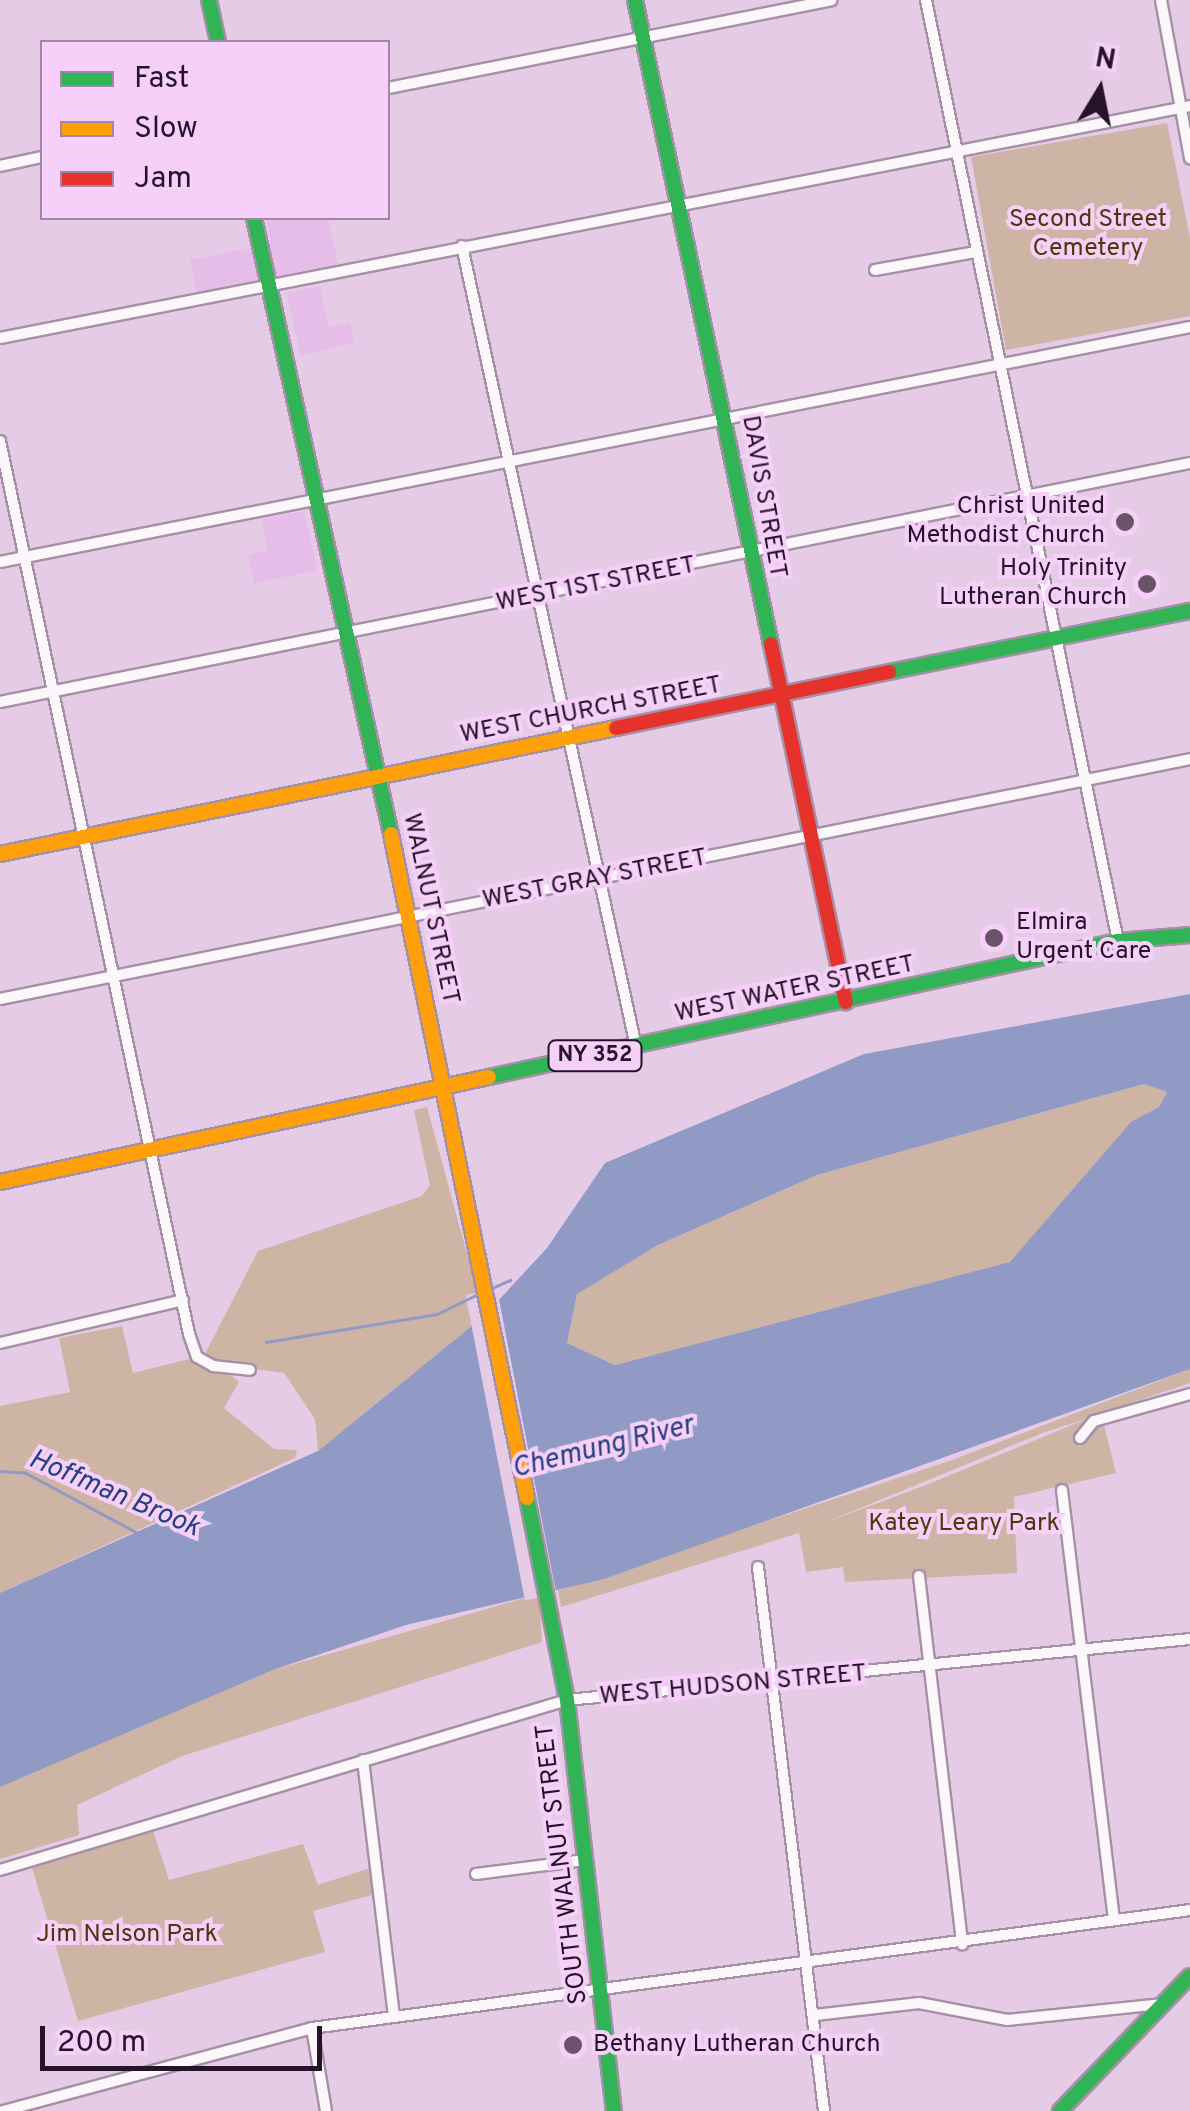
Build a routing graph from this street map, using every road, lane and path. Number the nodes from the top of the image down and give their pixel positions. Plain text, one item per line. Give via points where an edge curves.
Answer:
1 (209, 0) edge
2 (635, 0) edge
3 (831, 0) edge
4 (926, 0) edge
5 (1161, 0) edge
6 (642, 38) junction
7 (218, 40) edge
8 (390, 88) edge
9 (1185, 107) edge
10 (956, 149) junction
11 (40, 157) edge
12 (1190, 158) edge
13 (0, 166) edge
14 (678, 202) junction
15 (254, 220) edge
16 (462, 246) junction
17 (976, 252) junction
18 (875, 270) dead end
19 (269, 286) junction
20 (1190, 327) edge
21 (0, 338) edge
22 (1000, 364) junction
23 (726, 415) junction
24 (0, 441) edge
25 (508, 460) junction
26 (1190, 464) edge
27 (1028, 495) junction
28 (315, 498) junction
29 (750, 554) junction
30 (24, 558) junction
31 (0, 562) edge
32 (538, 597) junction
33 (1190, 612) edge
34 (345, 633) junction
35 (1057, 638) junction
36 (51, 692) junction
37 (778, 695) junction
38 (0, 702) edge
39 (570, 739) junction
40 (1190, 759) edge
41 (377, 777) junction
42 (1086, 780) junction
43 (86, 837) junction
44 (808, 837) junction
45 (0, 854) edge
46 (600, 878) junction
47 (410, 917) junction
48 (1190, 935) edge
49 (1118, 942) junction
50 (111, 976) junction
51 (0, 999) edge
52 (846, 1002) junction
53 (636, 1047) junction
54 (444, 1086) junction
55 (151, 1150) junction
56 (0, 1182) edge
57 (182, 1300) junction
58 (0, 1342) edge
59 (250, 1370) dead end
60 (1190, 1394) edge
61 (1080, 1438) dead end
62 (1062, 1490) dead end
63 (758, 1567) dead end
64 (919, 1576) dead end
65 (550, 1612) joint
66 (1190, 1640) edge
67 (1083, 1653) junction
68 (930, 1668) junction
69 (776, 1684) junction
70 (568, 1700) junction
71 (363, 1760) junction
72 (585, 1860) junction
73 (0, 1870) edge
74 (476, 1874) dead end
75 (1190, 1910) edge
76 (1114, 1920) junction
77 (962, 1944) junction
78 (808, 1964) junction
79 (1190, 1976) edge
80 (601, 1991) junction
81 (1164, 2004) junction
82 (814, 2015) junction
83 (394, 2016) junction
84 (312, 2028) junction
85 (2, 2111) edge
86 (326, 2111) edge
87 (614, 2111) edge
88 (824, 2111) edge
89 (1060, 2111) edge

1 - 7 street
2 - 6 street, DAVIS STREET
3 - 6 street
4 - 10 street
5 - 9 street
6 - 8 street
6 - 14 street, DAVIS STREET
9 - 10 street
9 - 12 street
10 - 14 street
10 - 17 street
11 - 13 street
14 - 16 street
14 - 23 street, DAVIS STREET
15 - 19 street, WALNUT STREET
16 - 19 street
16 - 25 street
17 - 18 street
17 - 22 street
19 - 21 street
19 - 28 street, WALNUT STREET
20 - 22 street
22 - 23 street
22 - 27 street
23 - 25 street
23 - 29 street, DAVIS STREET
24 - 30 street
25 - 28 street
25 - 32 street
26 - 27 street, WEST 1ST STREET
27 - 29 street, WEST 1ST STREET
27 - 35 street
28 - 30 street
28 - 34 street, WALNUT STREET
29 - 32 street, WEST 1ST STREET
29 - 37 street, DAVIS STREET
30 - 31 street
30 - 36 street
32 - 34 street, WEST 1ST STREET
32 - 39 street
33 - 35 street, WEST CHURCH STREET
34 - 36 street, WEST 1ST STREET
34 - 41 street, WALNUT STREET
35 - 37 street, WEST CHURCH STREET
35 - 42 street
36 - 38 street, WEST 1ST STREET
36 - 43 street
37 - 39 street, WEST CHURCH STREET
37 - 44 street, DAVIS STREET
39 - 41 street, WEST CHURCH STREET
39 - 46 street
40 - 42 street, WEST GRAY STREET
41 - 43 street, WEST CHURCH STREET
41 - 47 street, WALNUT STREET
42 - 44 street, WEST GRAY STREET
42 - 49 street
43 - 45 street, WEST CHURCH STREET
43 - 50 street
44 - 46 street, WEST GRAY STREET
44 - 52 street, DAVIS STREET
46 - 47 street, WEST GRAY STREET
46 - 53 street
47 - 50 street, WEST GRAY STREET
47 - 54 street, WALNUT STREET
48 - 49 street, WEST WATER STREET / NY 352
49 - 52 street, WEST WATER STREET / NY 352
50 - 51 street, WEST GRAY STREET
50 - 55 street
52 - 53 street, WEST WATER STREET / NY 352
53 - 54 street, WEST WATER STREET / NY 352
54 - 55 street, WEST WATER STREET / NY 352
54 - 65 street, WALNUT STREET
55 - 56 street, WEST WATER STREET / NY 352
55 - 57 street
57 - 58 street
57 - 59 street via 197,1357
60 - 61 street via 1094,1421
62 - 67 street
63 - 69 street
64 - 68 street
65 - 70 street, SOUTH WALNUT STREET
66 - 67 street, WEST HUDSON STREET
67 - 68 street, WEST HUDSON STREET
67 - 76 street
68 - 69 street, WEST HUDSON STREET
68 - 77 street
69 - 70 street, WEST HUDSON STREET
69 - 78 street
70 - 71 street, WEST HUDSON STREET
70 - 72 street, SOUTH WALNUT STREET
71 - 73 street, WEST HUDSON STREET
71 - 83 street
72 - 74 street
72 - 80 street, SOUTH WALNUT STREET
75 - 76 street
76 - 77 street
77 - 78 street
78 - 80 street
78 - 82 street
79 - 81 street
80 - 83 street
80 - 87 street, SOUTH WALNUT STREET
81 - 82 street via 1007,2020 930,2003
81 - 89 street
82 - 88 street
83 - 84 street
84 - 85 street
84 - 86 street

